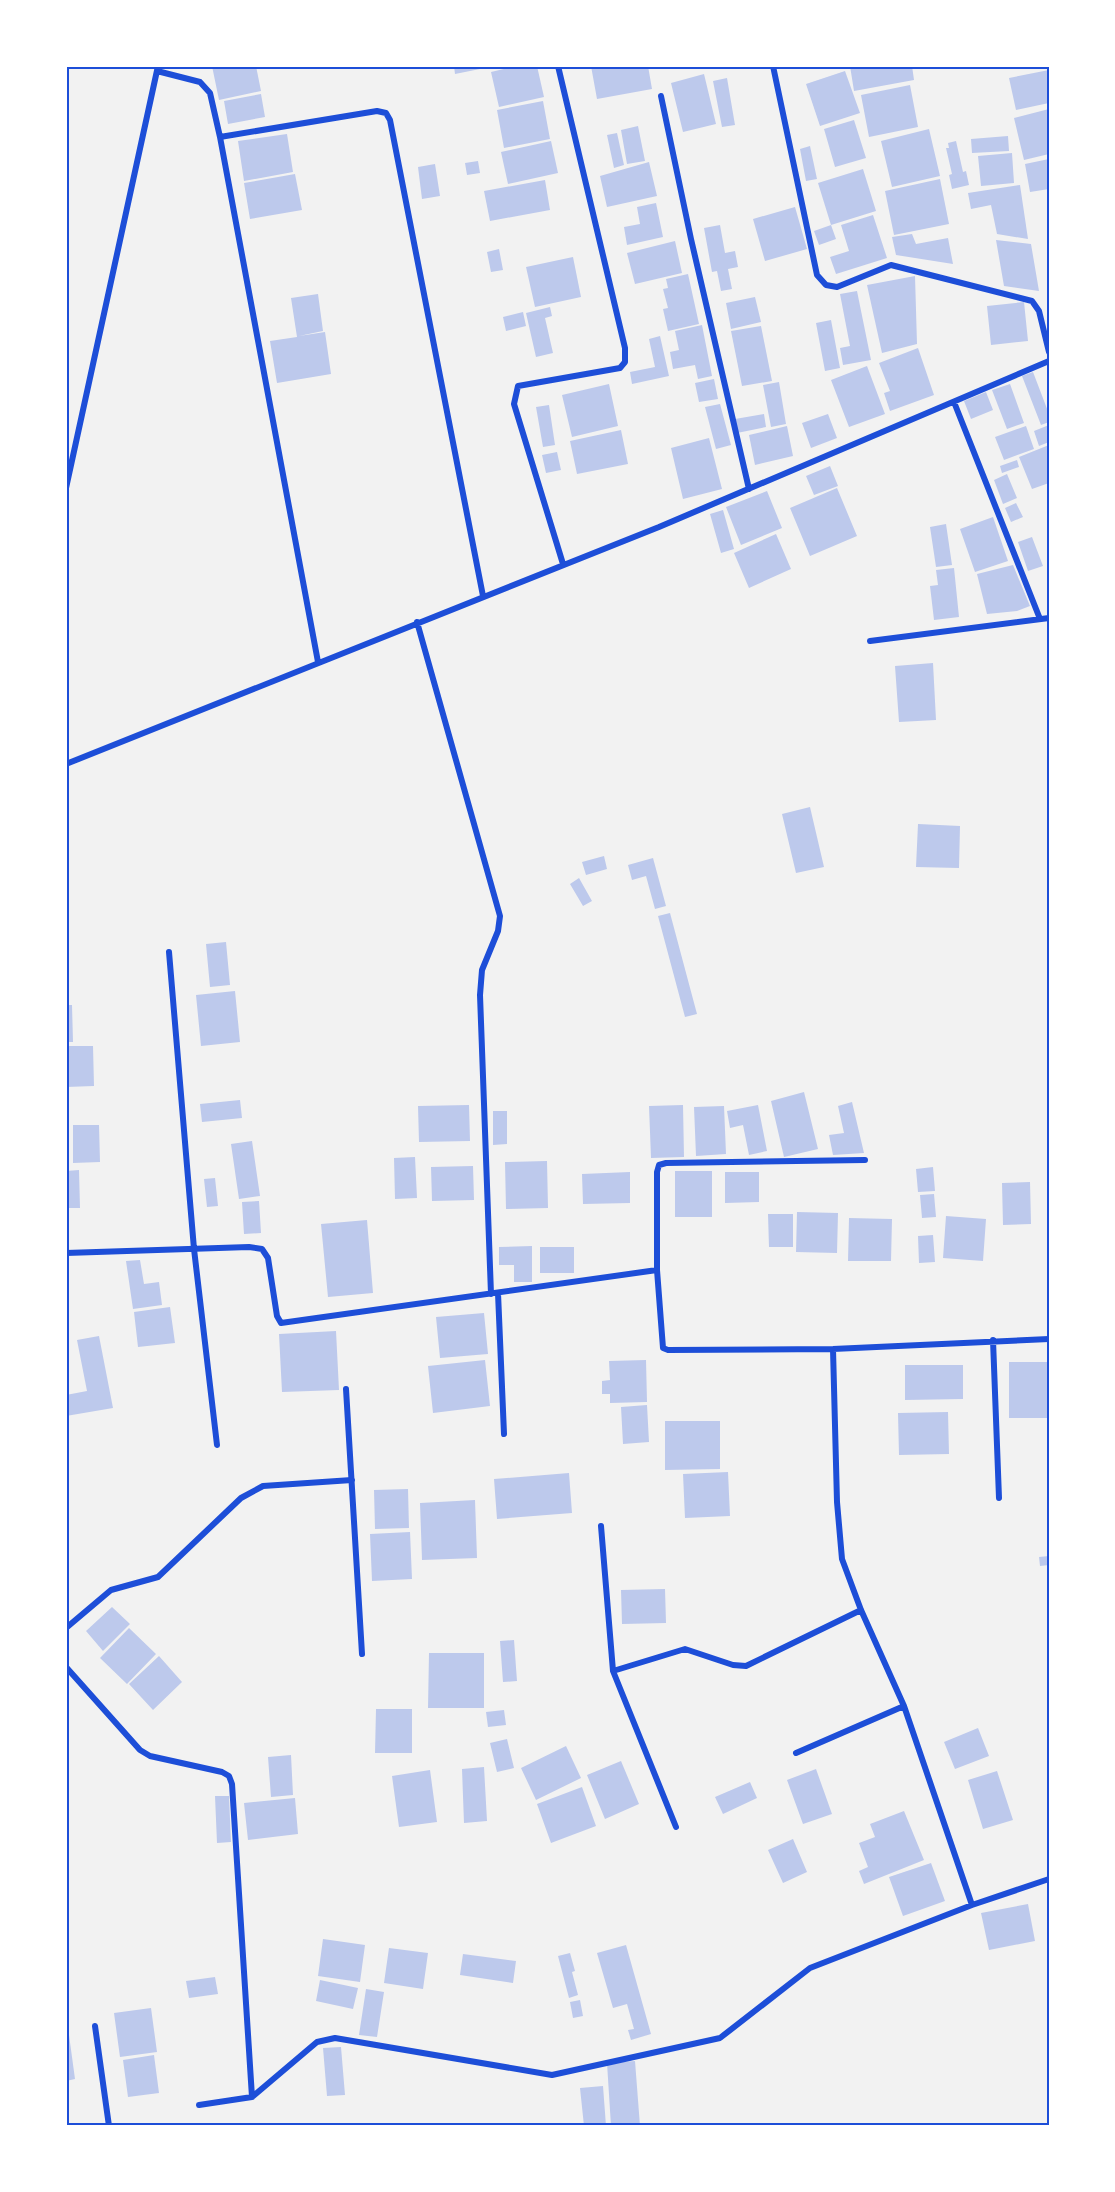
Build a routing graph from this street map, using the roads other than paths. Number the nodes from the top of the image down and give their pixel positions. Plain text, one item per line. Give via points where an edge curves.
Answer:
1 (558, 66) edge
2 (773, 66) edge
3 (158, 68) edge
4 (661, 96) dead end
5 (220, 137) junction
6 (1049, 352) edge
7 (1049, 361) edge
8 (954, 402) junction
9 (66, 488) edge
10 (749, 489) junction
11 (562, 564) junction
12 (483, 596) junction
13 (1049, 618) edge
14 (1040, 619) junction
15 (417, 622) junction
16 (870, 641) dead end
17 (318, 662) junction
18 (66, 764) edge
19 (169, 952) dead end
20 (865, 1160) dead end
21 (194, 1249) junction
22 (66, 1253) edge
23 (657, 1270) junction
24 (494, 1293) junction
25 (1049, 1339) edge
26 (993, 1340) junction
27 (833, 1349) junction
28 (346, 1389) dead end
29 (504, 1434) dead end
30 (217, 1445) dead end
31 (352, 1480) junction
32 (999, 1498) dead end
33 (600, 1526) dead end
34 (861, 1610) junction
35 (66, 1628) edge
36 (363, 1654) dead end
37 (66, 1667) edge
38 (614, 1671) junction
39 (904, 1706) junction
40 (796, 1753) dead end
41 (676, 1827) dead end
42 (1049, 1879) edge
43 (972, 1905) junction
44 (95, 2026) dead end
45 (252, 2097) junction
46 (199, 2105) dead end
47 (109, 2126) edge

1 - 11 street via 625,348 625,362 620,368 518,386 515,392 514,404
2 - 6 street via 817,275 826,285 837,287 891,265 1022,297 1032,301 1039,311
3 - 5 street via 200,82 210,93
3 - 9 street
4 - 10 street
5 - 12 street via 377,111 386,113
5 - 17 street
7 - 8 street
8 - 10 street
8 - 14 street
10 - 11 street
11 - 12 street
12 - 15 street
13 - 14 street
14 - 16 street
15 - 17 street
15 - 24 street via 500,916 482,970 480,995
17 - 18 street
19 - 21 street
20 - 23 street via 659,1165
21 - 22 street
21 - 24 street via 262,1249 268,1258 281,1323
21 - 30 street
23 - 24 street
23 - 27 street via 663,1348
24 - 29 street
25 - 26 street
26 - 27 street
26 - 32 street
27 - 34 street via 842,1559
28 - 31 street
31 - 35 street via 263,1486 241,1498 158,1577 111,1590
31 - 36 street
33 - 38 street
34 - 38 street via 746,1666 685,1649
34 - 39 street
37 - 45 street via 140,1750 230,1776
38 - 41 street
39 - 40 street
39 - 43 street
42 - 43 street
43 - 45 street via 810,1968 720,2038 552,2074 335,2038 317,2042
44 - 47 street
45 - 46 street

